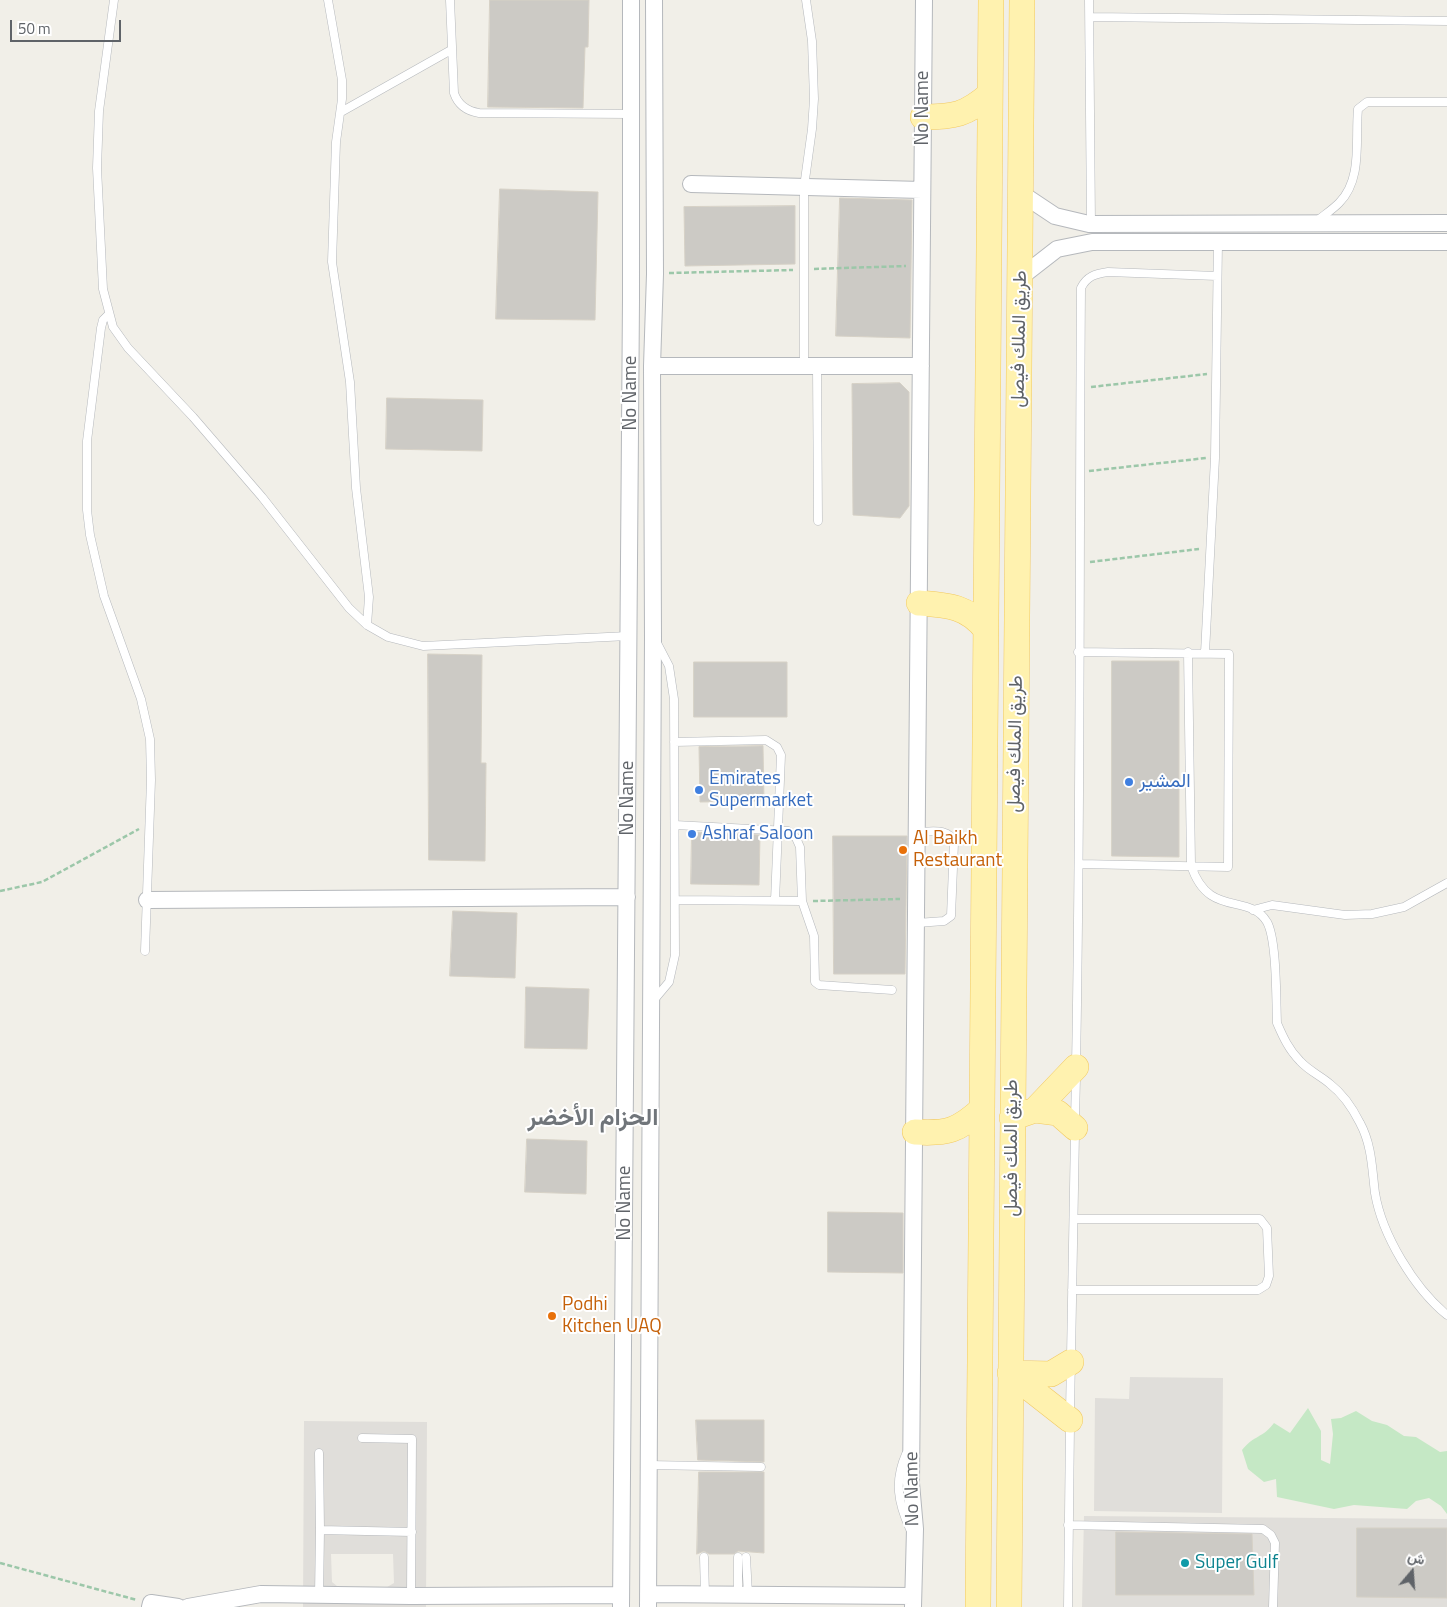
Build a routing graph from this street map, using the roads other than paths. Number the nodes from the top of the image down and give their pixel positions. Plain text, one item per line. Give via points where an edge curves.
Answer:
1 (114, 0) edge
2 (328, 0) edge
3 (450, 0) edge
4 (631, 0) edge
5 (654, 0) edge
6 (806, 0) edge
7 (924, 0) edge
8 (991, 0) edge
9 (1022, 0) edge
10 (1089, 0) edge
11 (1090, 17) junction
12 (1447, 21) edge
13 (451, 50) junction
14 (990, 94) junction
15 (1447, 102) edge
16 (341, 112) junction
17 (631, 114) junction
18 (923, 117) junction
19 (691, 184) dead end
20 (804, 186) junction
21 (922, 190) junction
22 (1022, 194) junction
23 (1447, 223) edge
24 (1091, 224) junction
25 (1217, 224) junction
26 (1313, 224) junction
27 (1346, 224) junction
28 (1218, 242) junction
29 (1346, 242) junction
30 (1447, 242) edge
31 (1217, 276) junction
32 (1021, 277) junction
33 (108, 315) junction
34 (652, 366) junction
35 (810, 366) junction
36 (921, 366) junction
37 (818, 521) dead end
38 (919, 603) junction
39 (367, 625) junction
40 (986, 630) junction
41 (629, 636) junction
42 (653, 638) junction
43 (1078, 652) junction
44 (1188, 652) junction
45 (1205, 653) junction
46 (674, 742) junction
47 (675, 825) junction
48 (778, 829) junction
49 (917, 832) junction
50 (1080, 864) junction
51 (1191, 865) junction
52 (1447, 884) edge
53 (627, 897) junction
54 (147, 900) junction
55 (675, 900) junction
56 (776, 901) junction
57 (802, 901) junction
58 (1254, 910) junction
59 (917, 923) junction
60 (145, 951) dead end
61 (892, 990) dead end
62 (652, 1003) junction
63 (1076, 1067) junction
64 (982, 1108) junction
65 (1035, 1110) junction
66 (1012, 1118) junction
67 (1075, 1128) junction
68 (915, 1132) junction
69 (1074, 1219) junction
70 (1072, 1290) junction
71 (1447, 1315) edge
72 (1071, 1362) junction
73 (1010, 1373) junction
74 (1070, 1420) junction
75 (362, 1438) dead end
76 (319, 1453) dead end
77 (648, 1466) junction
78 (761, 1467) dead end
79 (1068, 1525) junction
80 (320, 1530) junction
81 (412, 1532) junction
82 (704, 1557) dead end
83 (742, 1557) dead end
84 (705, 1595) junction
85 (743, 1595) junction
86 (319, 1596) junction
87 (411, 1596) junction
88 (621, 1601) edge
89 (648, 1601) edge
90 (913, 1602) edge
91 (150, 1605) edge
92 (178, 1607) edge
93 (188, 1607) edge
94 (978, 1607) edge
95 (1008, 1607) edge
96 (1068, 1607) edge
97 (1273, 1607) edge

1 - 33 lane via 98,139 103,289
2 - 16 lane via 342,80
3 - 13 lane
4 - 17 street, No Name
5 - 34 street, No Name
6 - 20 lane via 812,41 814,99
7 - 18 street, No Name
8 - 14 main road, طريق الملك فيصل
9 - 22 main road, طريق الملك فيصل
10 - 11 lane
11 - 12 lane
11 - 24 lane
13 - 16 lane
13 - 17 lane via 454,93 468,110 479,113
14 - 18 main road via 976,106 956,115
14 - 40 main road, طريق الملك فيصل
15 - 26 lane via 1367,102 1358,109 1355,174 1339,203
16 - 39 lane via 336,151 332,262 349,373 356,488 369,597
17 - 41 street, No Name
18 - 21 street, No Name
19 - 20 street
20 - 21 street
20 - 35 lane via 804,270
21 - 36 street, No Name
22 - 24 street via 1055,216
22 - 32 main road, طريق الملك فيصل
23 - 27 street
24 - 25 street
25 - 26 street
25 - 28 street
26 - 27 street
27 - 29 street
28 - 29 street
28 - 31 lane
28 - 32 street via 1092,242 1069,245 1057,249
29 - 30 street
31 - 43 lane via 1108,272 1094,274 1084,282
31 - 45 lane via 1215,458
32 - 66 main road, طريق الملك فيصل
33 - 39 lane via 128,348 228,456 349,608
33 - 54 lane via 102,324 87,440 86,510 104,596 134,676 146,719 151,759
34 - 35 street, No Name
34 - 42 street, No Name
35 - 36 street, No Name
35 - 37 lane
36 - 38 street, No Name
38 - 40 main road via 964,610
38 - 49 street, No Name
39 - 41 lane via 388,637 423,646
40 - 64 main road, طريق الملك فيصل
41 - 53 street, No Name
42 - 46 lane via 669,666 673,682
42 - 62 street, No Name
43 - 44 lane
43 - 50 lane
44 - 45 lane
44 - 51 lane
45 - 51 lane via 1229,654 1228,866
46 - 47 lane
46 - 48 lane via 762,740 774,744 781,755
47 - 48 lane
47 - 55 lane
48 - 56 lane
48 - 57 lane via 796,838 800,848
49 - 59 street, No Name
49 - 59 lane via 946,832 954,843 951,916 944,921
50 - 51 lane
50 - 63 lane
51 - 58 lane via 1197,880 1216,899
52 - 58 lane via 1404,906 1372,914 1345,915 1272,905
53 - 54 street
53 - 88 street, No Name
54 - 60 lane
55 - 56 lane
55 - 62 lane via 673,974
56 - 57 lane
57 - 61 lane via 814,936 816,983
58 - 71 lane via 1266,920 1271,936 1277,1023 1283,1036 1299,1060 1330,1083 1353,1110 1368,1143 1378,1207 1390,1239 1420,1286
59 - 68 street, No Name
62 - 77 street, No Name
63 - 65 main road
63 - 67 lane
64 - 68 main road via 967,1123 951,1131 934,1134
64 - 94 main road, طريق الملك فيصل
65 - 66 main road
65 - 67 main road via 1058,1113
66 - 73 main road, طريق الملك فيصل
67 - 69 lane
68 - 90 street, No Name
69 - 70 lane
69 - 70 lane via 1260,1218 1267,1228 1269,1276 1266,1285 1253,1290
70 - 72 lane
72 - 73 main road via 1051,1374
72 - 74 lane
73 - 74 main road
73 - 95 main road, طريق الملك فيصل
74 - 79 lane
75 - 81 lane via 412,1439
76 - 80 lane
77 - 78 lane
77 - 89 street, No Name
79 - 96 lane
79 - 97 lane via 1263,1529 1275,1544
80 - 81 lane
80 - 86 lane
81 - 87 lane
82 - 84 lane
83 - 85 lane
84 - 85 street, No Name
84 - 89 street, No Name
85 - 90 street, No Name
86 - 87 street, No Name
86 - 93 street, No Name via 261,1594
87 - 88 street, No Name
91 - 92 street

